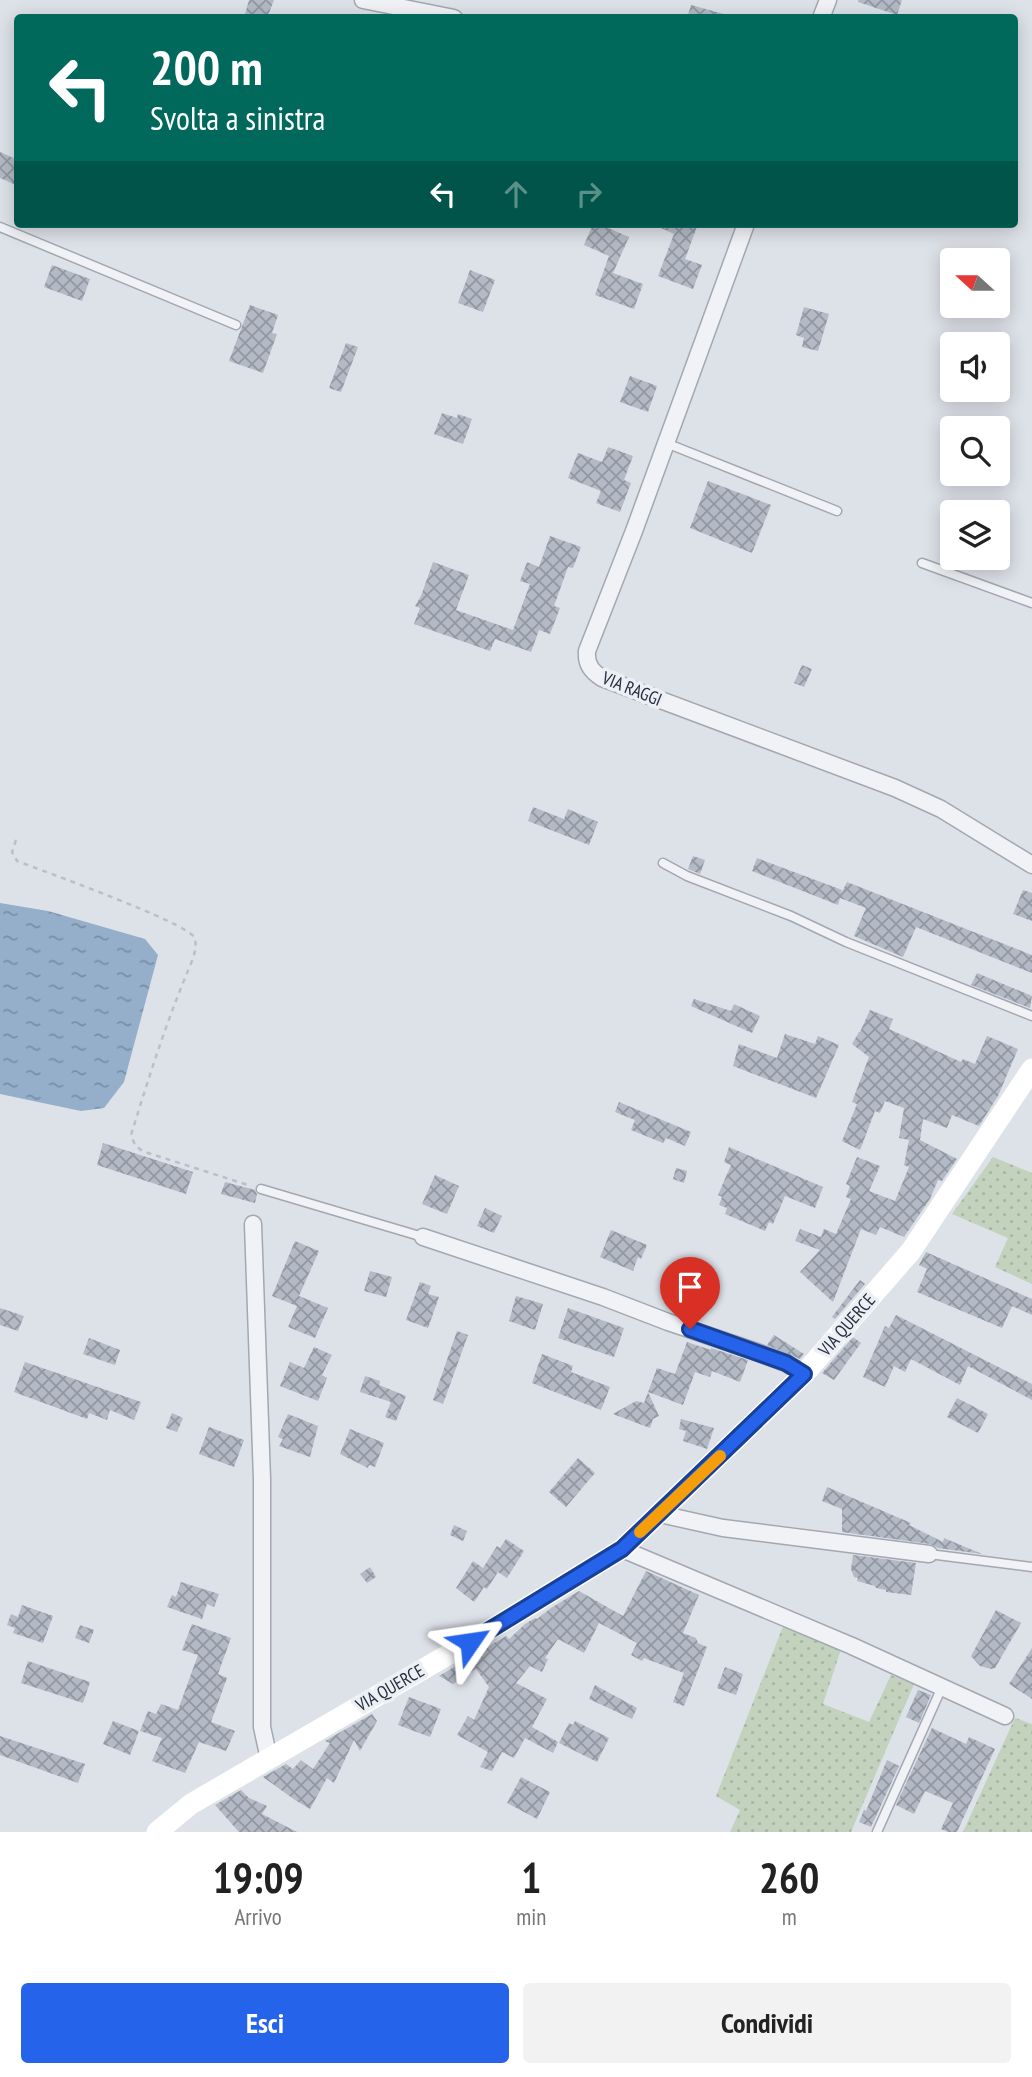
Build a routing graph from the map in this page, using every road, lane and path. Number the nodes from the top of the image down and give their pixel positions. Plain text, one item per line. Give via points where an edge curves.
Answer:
1 (363, 0) edge
2 (434, 14) edge
3 (0, 227) edge
4 (745, 228) edge
5 (236, 325) dead end
6 (666, 443) junction
7 (837, 511) dead end
8 (922, 563) dead end
9 (1032, 603) edge
10 (16, 839) dead end
11 (663, 863) dead end
12 (1032, 865) edge
13 (1032, 1016) edge
14 (1032, 1069) edge
15 (261, 1189) joint
16 (253, 1224) dead end
17 (423, 1237) joint
18 (804, 1374) junction
19 (660, 1514) junction
20 (622, 1549) junction
21 (929, 1554) joint
22 (1032, 1567) edge
23 (942, 1687) junction
24 (1005, 1716) dead end
25 (268, 1759) junction
26 (157, 1832) edge
27 (877, 1832) edge

1 - 2 street
3 - 5 lane
4 - 6 street, VIA RAGGI
6 - 7 lane
6 - 12 street, VIA RAGGI via 587,651 586,662 593,673 895,788 941,809
8 - 9 lane
10 - 15 path via 12,852 17,861 159,917 195,939 192,960 167,1021 131,1135 142,1151
11 - 13 lane
14 - 18 street, VIA QUERCE via 911,1251
15 - 17 lane
16 - 25 street via 262,1479 262,1727
17 - 18 street via 754,1351
18 - 19 street, VIA QUERCE
19 - 20 street, VIA QUERCE
19 - 21 street via 723,1528
20 - 23 street
20 - 25 street, VIA QUERCE
21 - 22 lane
23 - 24 street
23 - 27 lane
25 - 26 street, VIA QUERCE via 191,1804

